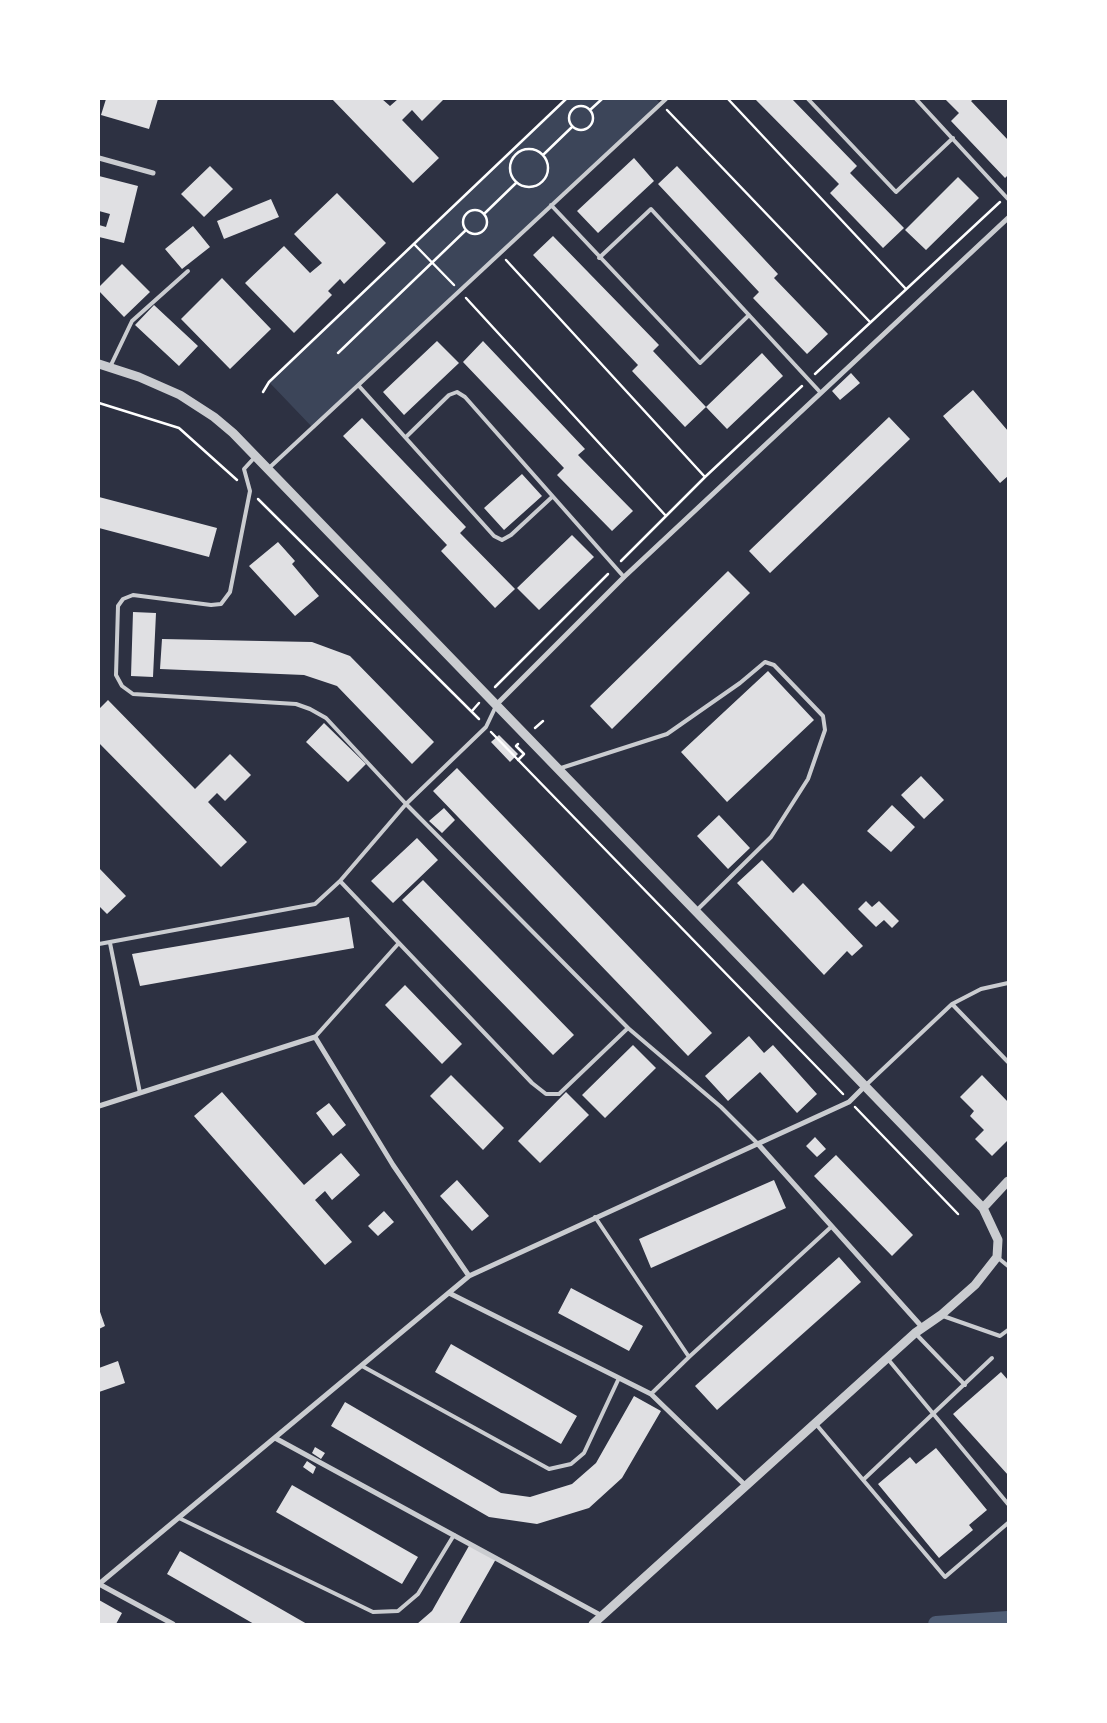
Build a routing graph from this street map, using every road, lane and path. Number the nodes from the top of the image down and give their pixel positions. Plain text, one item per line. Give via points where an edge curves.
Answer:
1 (566, 99) edge
2 (602, 99) edge
3 (666, 99) edge
4 (728, 99) edge
5 (808, 99) edge
6 (916, 99) edge
7 (661, 104) junction
8 (590, 110) junction
9 (572, 127) junction
10 (953, 138) junction
11 (544, 155) junction
12 (99, 158) edge
13 (153, 173) dead end
14 (516, 183) junction
15 (1007, 198) edge
16 (551, 206) junction
17 (484, 214) junction
18 (1008, 218) edge
19 (466, 230) junction
20 (414, 244) junction
21 (500, 253) junction
22 (599, 258) junction
23 (433, 264) junction
24 (188, 272) dead end
25 (905, 288) junction
26 (459, 290) junction
27 (749, 315) junction
28 (870, 322) junction
29 (338, 353) dead end
30 (99, 364) edge
31 (110, 368) junction
32 (809, 379) junction
33 (359, 386) junction
34 (263, 392) dead end
35 (820, 392) junction
36 (99, 403) edge
37 (406, 437) junction
38 (256, 456) junction
39 (269, 468) junction
40 (705, 477) junction
41 (250, 491) junction
42 (552, 497) junction
43 (666, 516) junction
44 (615, 567) junction
45 (624, 578) junction
46 (486, 696) junction
47 (496, 706) junction
48 (472, 712) junction
49 (486, 727) junction
50 (557, 769) junction
51 (406, 804) junction
52 (340, 881) junction
53 (695, 912) junction
54 (110, 943) junction
55 (99, 944) edge
56 (398, 944) junction
57 (1008, 983) edge
58 (952, 1004) junction
59 (628, 1028) junction
60 (316, 1037) junction
61 (1008, 1062) edge
62 (864, 1087) junction
63 (140, 1093) junction
64 (850, 1102) junction
65 (99, 1106) edge
66 (758, 1144) junction
67 (1008, 1181) edge
68 (983, 1208) junction
69 (958, 1214) dead end
70 (596, 1217) junction
71 (831, 1227) junction
72 (996, 1257) junction
73 (1008, 1266) edge
74 (469, 1276) junction
75 (449, 1293) junction
76 (940, 1315) junction
77 (919, 1330) junction
78 (1008, 1330) edge
79 (689, 1357) junction
80 (887, 1358) junction
81 (992, 1358) dead end
82 (362, 1366) junction
83 (619, 1378) junction
84 (965, 1385) junction
85 (652, 1394) junction
86 (934, 1415) junction
87 (815, 1423) junction
88 (275, 1438) junction
89 (863, 1480) junction
90 (746, 1486) junction
91 (1008, 1504) edge
92 (179, 1518) junction
93 (1008, 1524) edge
94 (454, 1535) junction
95 (99, 1584) edge
96 (603, 1616) junction
97 (173, 1624) edge
98 (593, 1624) edge

1 - 20 path
2 - 8 path
3 - 7 lane
4 - 25 path
5 - 10 lane via 896,192
6 - 10 lane
7 - 16 lane
7 - 28 path
8 - 9 path via 592,124 587,129 581,131
8 - 9 path via 584,106 572,109 568,116
9 - 11 path
10 - 15 lane
11 - 14 path via 549,168 545,180 527,188
11 - 14 path via 529,149 516,154 510,168
12 - 13 street
14 - 17 path
15 - 25 path
16 - 21 lane
16 - 22 lane
17 - 19 path via 478,210 466,213 462,220
17 - 19 path via 487,221 482,233 475,235
18 - 35 street
19 - 23 path
20 - 23 path
20 - 34 path via 269,382
21 - 26 lane
21 - 40 path
22 - 27 lane via 700,362
22 - 27 lane via 652,209
23 - 26 path
23 - 29 path
24 - 31 lane via 132,321
25 - 28 path
26 - 33 lane
26 - 43 path
27 - 32 lane
28 - 32 path
30 - 31 street
31 - 38 street via 167,389 194,403 224,425
32 - 35 lane
32 - 40 path
33 - 37 lane
33 - 39 lane
35 - 45 street
36 - 41 path via 179,428
37 - 42 lane via 494,536 502,540
37 - 42 lane via 449,395 457,392
38 - 39 street
38 - 41 lane via 244,469
39 - 46 street
40 - 43 path
41 - 48 path
41 - 51 lane via 230,592 221,604 211,605 133,595 123,599 118,606 116,675 122,686 133,694 296,704 310,709 326,718
42 - 44 lane
43 - 44 path
44 - 45 lane
44 - 46 path
45 - 47 street
46 - 47 street
46 - 48 path
47 - 49 lane
47 - 50 street
48 - 49 path
49 - 51 lane
49 - 64 path
50 - 53 street
50 - 53 lane via 667,734 765,662 774,665 823,716 825,730 808,779 771,837
51 - 52 lane
51 - 59 lane
52 - 54 lane via 315,904
52 - 56 lane
53 - 62 street
54 - 55 lane
54 - 63 lane
56 - 59 lane via 546,1094 559,1094
56 - 60 lane
57 - 58 lane via 981,989
58 - 61 lane
58 - 62 lane
59 - 66 lane via 721,1107
60 - 63 street
60 - 74 street via 392,1165
62 - 64 street
62 - 68 street
63 - 65 street
64 - 66 street
64 - 69 path
66 - 70 street
66 - 71 street
67 - 68 street
68 - 72 street via 998,1240
70 - 74 street
70 - 79 lane
71 - 77 street
71 - 79 lane
72 - 73 lane
72 - 76 street via 975,1284
74 - 75 street
75 - 82 street
75 - 83 street
76 - 77 street
76 - 78 lane via 1000,1336
77 - 80 street
77 - 84 lane
79 - 85 lane
80 - 86 lane
80 - 87 street
81 - 84 lane
82 - 83 lane via 549,1469 571,1464 584,1453
82 - 88 street
83 - 85 street
84 - 86 lane
85 - 90 street
86 - 89 lane
86 - 91 lane
87 - 89 lane
87 - 90 street
88 - 92 street
88 - 94 street
89 - 93 lane via 945,1577
90 - 96 street
92 - 94 lane via 372,1612 398,1611 418,1594
92 - 95 street
94 - 96 street
95 - 97 street
96 - 98 street

